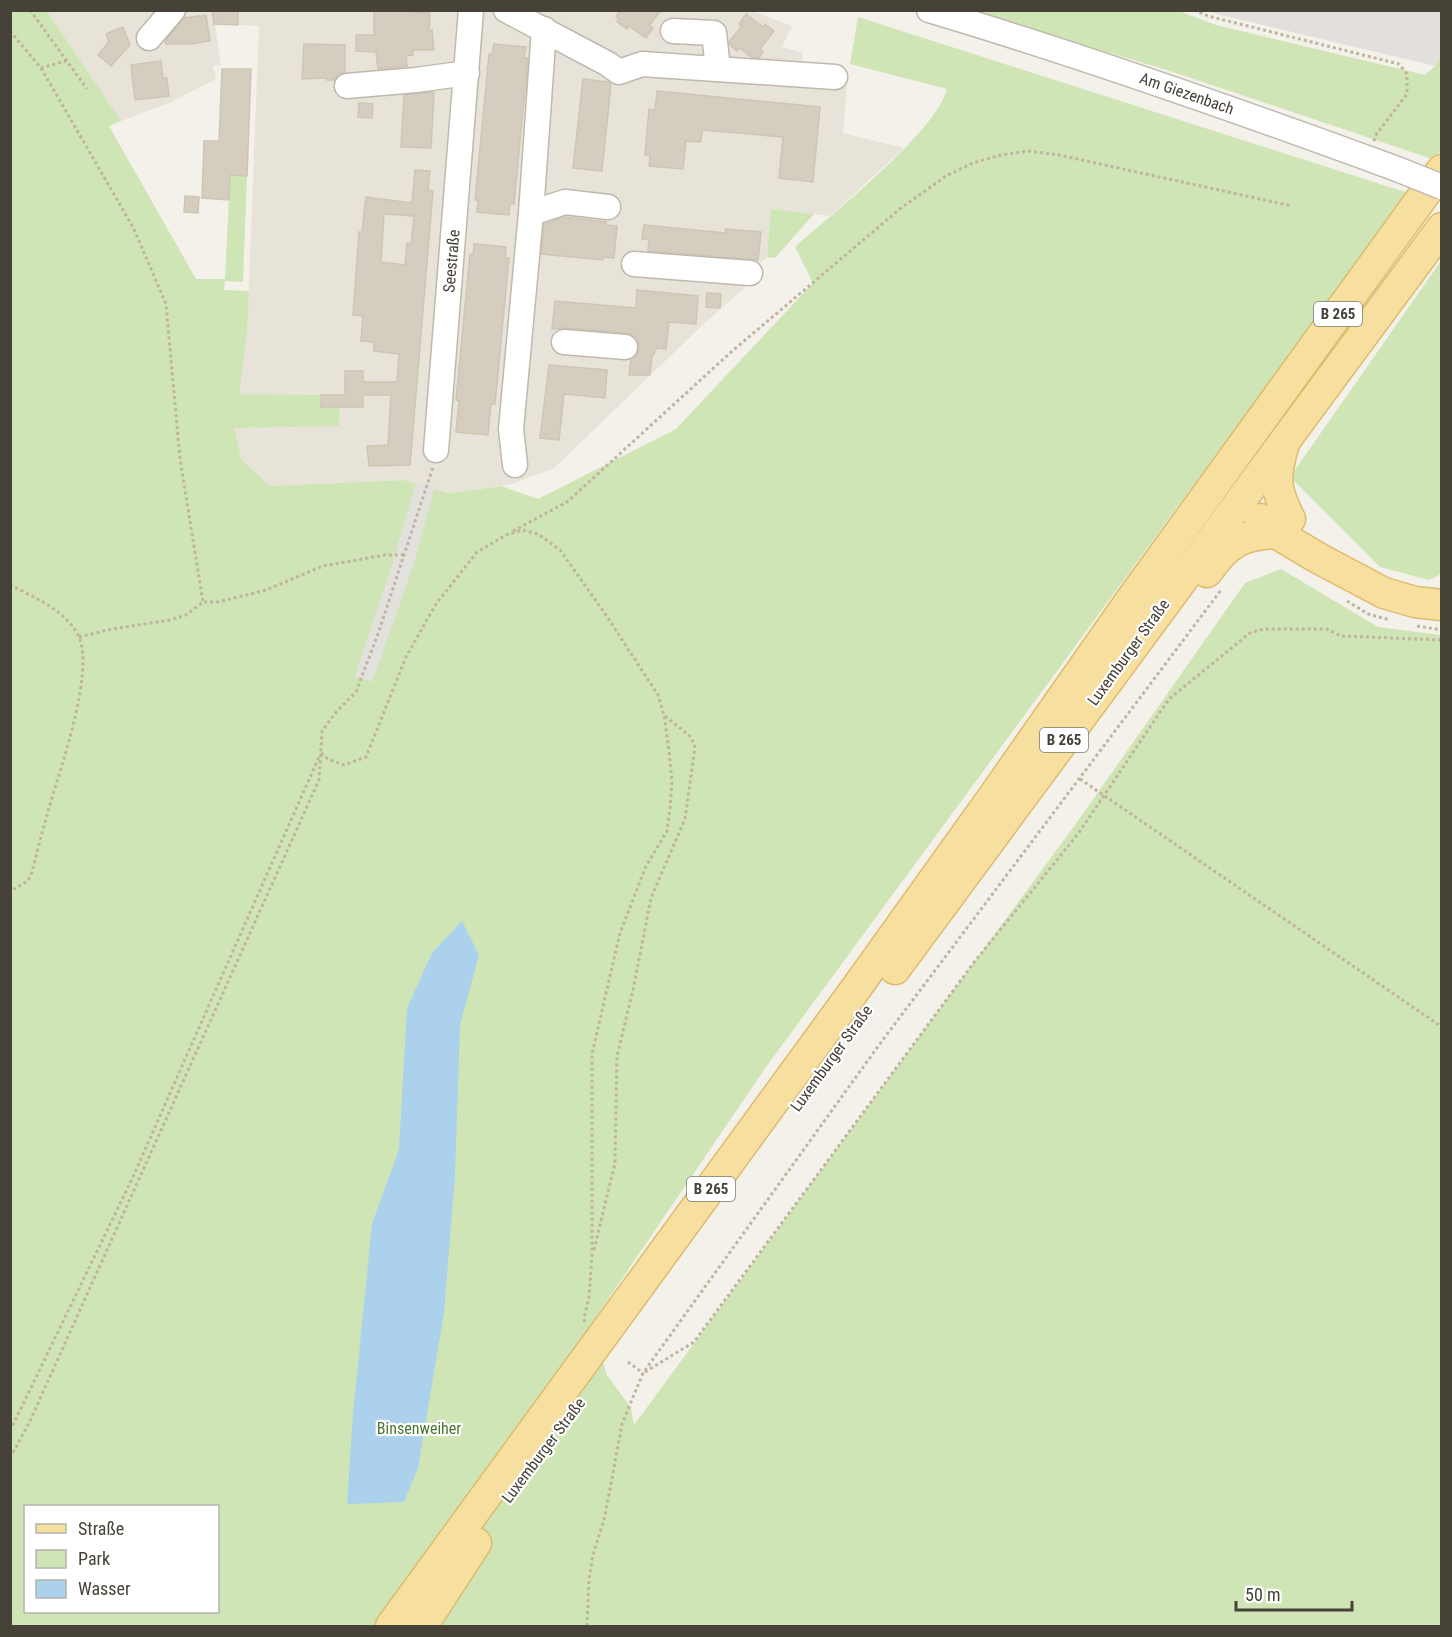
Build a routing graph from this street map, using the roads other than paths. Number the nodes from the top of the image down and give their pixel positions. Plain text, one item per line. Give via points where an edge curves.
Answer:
1 (173, 10) edge
2 (471, 10) edge
3 (506, 10) edge
4 (929, 10) edge
5 (544, 29) junction
6 (674, 31) dead end
7 (149, 38) dead end
8 (718, 69) junction
9 (467, 72) junction
10 (835, 77) dead end
11 (347, 86) dead end
12 (1442, 170) edge
13 (1442, 188) edge
14 (608, 207) dead end
15 (531, 213) junction
16 (1442, 228) edge
17 (634, 264) dead end
18 (750, 273) dead end
19 (564, 342) dead end
20 (625, 347) dead end
21 (1286, 438) junction
22 (436, 450) road end
23 (515, 465) dead end
24 (1244, 494) junction
25 (1283, 526) junction
26 (1128, 604) junction
27 (1442, 605) edge
28 (884, 984) junction
29 (392, 1626) edge
30 (422, 1626) edge

1 - 7 street
2 - 9 street, Seestraße
3 - 5 street
4 - 13 street, Am Giezenbach, bridge via 1264,120
5 - 8 street via 619,72 642,64
5 - 15 street
6 - 8 street via 714,33
8 - 10 street
9 - 11 street
9 - 22 street, Seestraße
12 - 26 main road, B 265
13 - 24 main road via 1412,239 1245,468 1241,479
14 - 15 street via 565,202
15 - 23 street via 511,429
16 - 21 main road, B 265
17 - 18 street
19 - 20 street
21 - 24 main road, B 265
21 - 25 main road, B 265 via 1276,479
24 - 25 main road via 1264,499
24 - 26 main road via 1220,500 1164,571
24 - 28 main road, Luxemburger Straße / B 265
25 - 27 main road, B 265 via 1335,557 1346,585
25 - 28 main road via 1240,539 1220,554 947,924
26 - 29 main road, Luxemburger Straße / B 265 via 857,987
28 - 30 main road, Luxemburger Straße / B 265 via 486,1527

